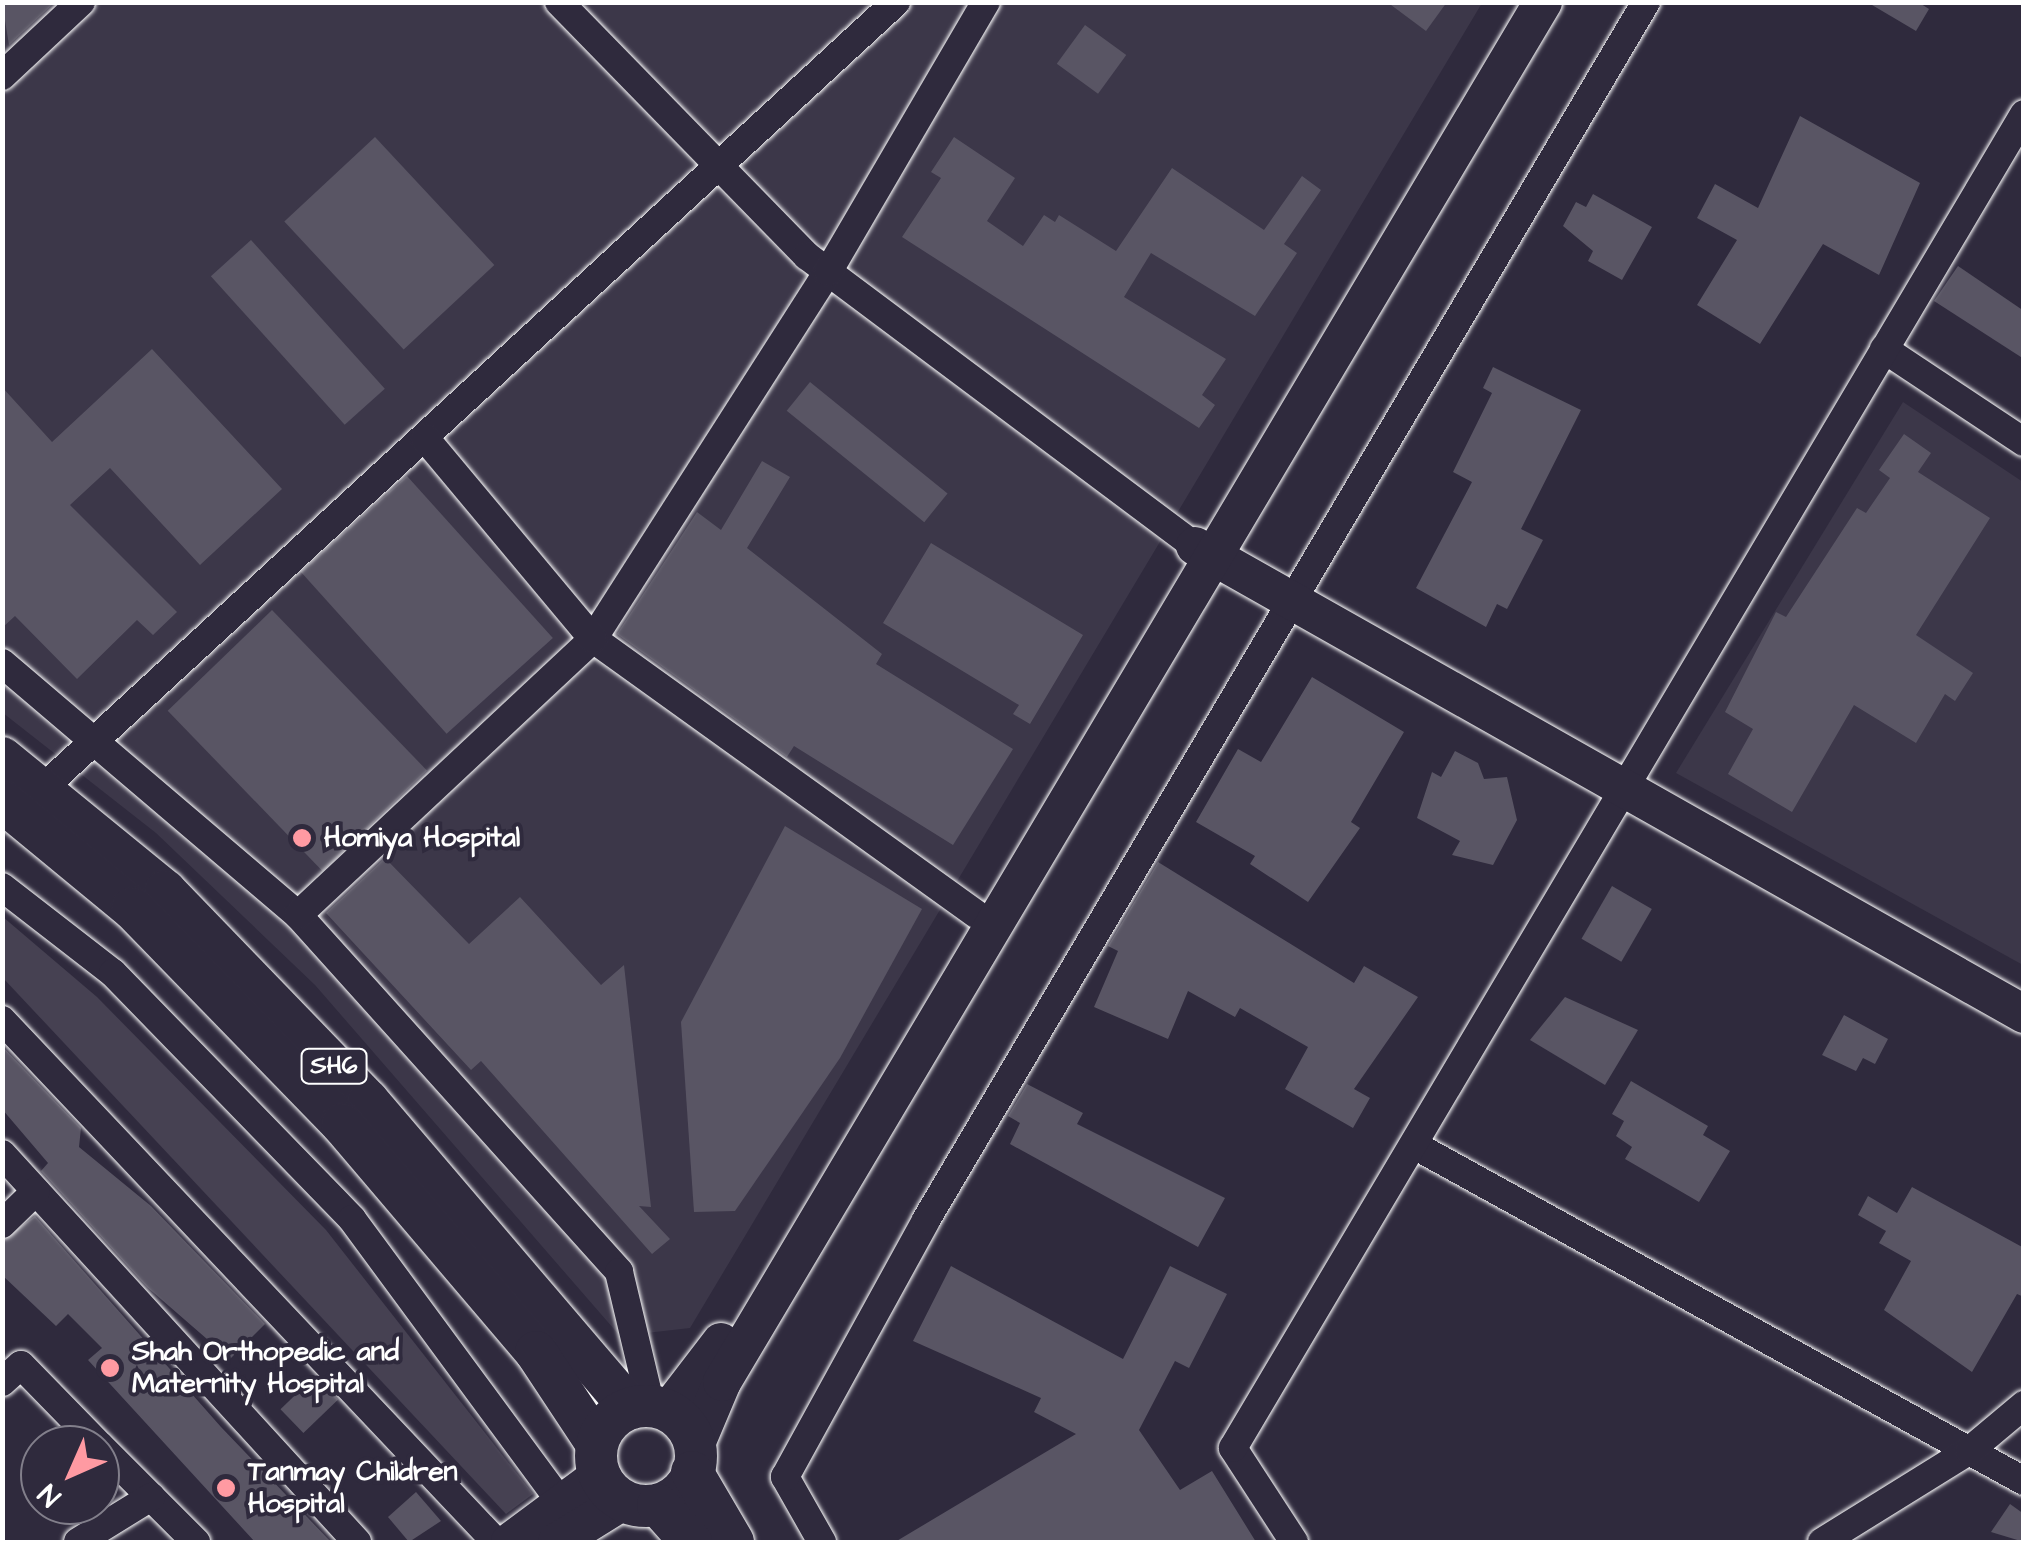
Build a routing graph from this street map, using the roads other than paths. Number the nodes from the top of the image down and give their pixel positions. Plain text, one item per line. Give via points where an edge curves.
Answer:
1 (81, 2) edge
2 (559, 2) edge
3 (896, 2) edge
4 (986, 2) edge
5 (1515, 2) edge
6 (1543, 2) edge
7 (1646, 2) edge
8 (2, 76) edge
9 (2024, 114) edge
10 (715, 170) junction
11 (828, 272) junction
12 (1884, 349) junction
13 (425, 438) junction
14 (2024, 442) edge
15 (1204, 551) junction
16 (1293, 602) junction
17 (593, 639) junction
18 (2, 663) edge
19 (98, 738) junction
20 (2, 758) edge
21 (1622, 788) junction
22 (16, 807) edge
23 (2, 887) edge
24 (976, 914) junction
25 (298, 915) junction
26 (2024, 1014) edge
27 (2, 1020) edge
28 (1414, 1145) junction
29 (2, 1154) edge
30 (36, 1191) junction
31 (2, 1224) edge
32 (2, 1382) edge
33 (2024, 1405) edge
34 (650, 1408) junction
35 (80, 1425) edge
36 (1969, 1450) junction
37 (694, 1459) junction
38 (120, 1465) edge
39 (619, 1481) junction
40 (2024, 1481) edge
41 (151, 1497) junction
42 (572, 1530) edge
43 (78, 1542) edge
44 (196, 1542) edge
45 (358, 1542) edge
46 (496, 1542) edge
47 (510, 1542) edge
48 (691, 1542) edge
49 (733, 1542) edge
50 (822, 1542) edge
51 (1294, 1542) edge
52 (1822, 1542) edge

1 - 8 street
2 - 10 street
3 - 10 street
4 - 11 street
5 - 15 street
6 - 15 street
7 - 16 street
9 - 12 street
10 - 11 street
10 - 13 street
11 - 15 street
11 - 17 street
12 - 14 street
12 - 21 street
13 - 17 street
13 - 19 street
15 - 16 street
15 - 24 street
15 - 37 street via 722,1382
16 - 21 street
16 - 50 street via 926,1220 785,1477
17 - 24 street
17 - 25 street
18 - 19 street
19 - 22 street
19 - 25 street
20 - 22 main road, SH6
21 - 26 street
21 - 28 street
22 - 34 main road, SH6 via 165,891
22 - 39 main road, SH6 via 132,908 342,1124 536,1352
23 - 42 street via 113,972 352,1218
24 - 34 street via 705,1370
25 - 34 street via 619,1272
27 - 46 street
28 - 36 street
28 - 51 street via 1233,1448
29 - 30 street
30 - 31 street
30 - 45 street
32 - 35 street via 20,1365
33 - 36 street
34 - 37 main road, SH6
34 - 39 main road via 614,1416
36 - 40 street
36 - 52 street
37 - 39 main road via 677,1496
37 - 49 main road, SH6
38 - 41 street
39 - 42 street
39 - 48 main road, SH6
41 - 43 street
41 - 44 street
42 - 47 street

